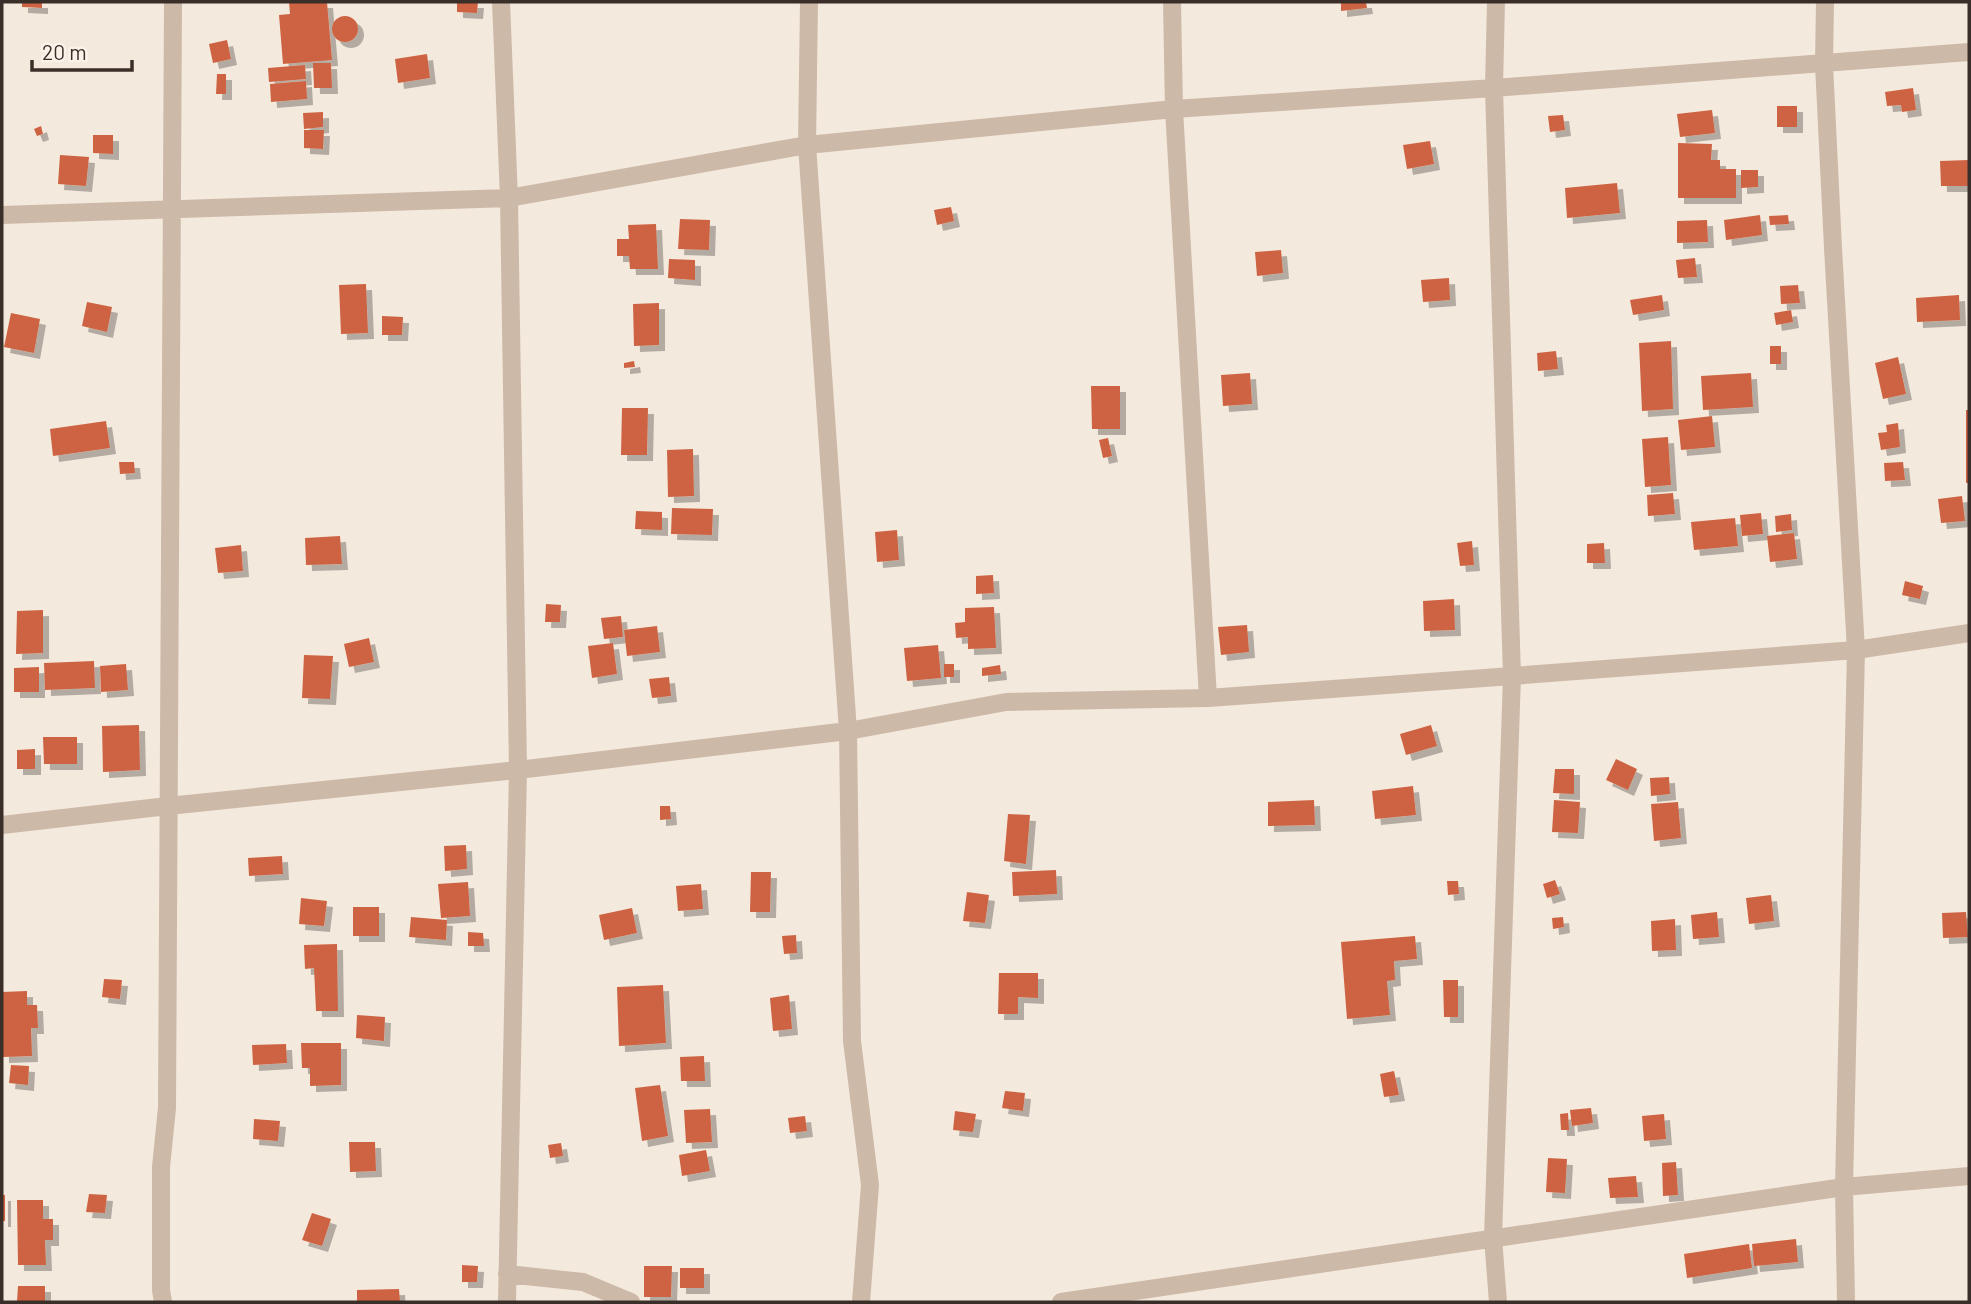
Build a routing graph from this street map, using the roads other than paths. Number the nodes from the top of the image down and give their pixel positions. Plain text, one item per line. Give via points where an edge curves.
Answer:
1 (173, 2) edge
2 (501, 2) edge
3 (809, 2) edge
4 (1172, 2) edge
5 (1496, 2) edge
6 (1825, 2) edge
7 (1969, 52) edge
8 (1824, 64) junction
9 (1494, 88) junction
10 (1174, 109) junction
11 (807, 145) junction
12 (509, 198) junction
13 (171, 210) junction
14 (2, 215) edge
15 (1969, 633) edge
16 (1856, 650) junction
17 (1512, 676) junction
18 (1208, 698) junction
19 (848, 731) junction
20 (518, 770) junction
21 (168, 806) junction
22 (2, 825) edge
23 (1969, 1176) edge
24 (1844, 1187) junction
25 (1493, 1238) junction
26 (507, 1274) junction
27 (163, 1302) edge
28 (507, 1302) edge
29 (631, 1302) edge
30 (861, 1302) edge
31 (1061, 1302) edge
32 (1498, 1302) edge
33 (1846, 1302) edge

1 - 13 street
2 - 12 street
3 - 11 street
4 - 10 street
5 - 9 street
6 - 8 street
7 - 8 street
8 - 9 street
8 - 16 street
9 - 10 street
9 - 17 street
10 - 11 street
10 - 18 street
11 - 12 street
11 - 19 street
12 - 13 street
12 - 20 street
13 - 14 street
13 - 21 street
15 - 16 street
16 - 17 street
16 - 24 street
17 - 18 street
17 - 25 street
18 - 19 street via 1006,702
19 - 20 street
19 - 30 street via 852,1041 870,1185
20 - 21 street
20 - 26 street
21 - 22 street
21 - 27 street
23 - 24 street
24 - 25 street
24 - 33 street
25 - 31 street
25 - 32 street
26 - 28 street
26 - 29 street via 583,1282

